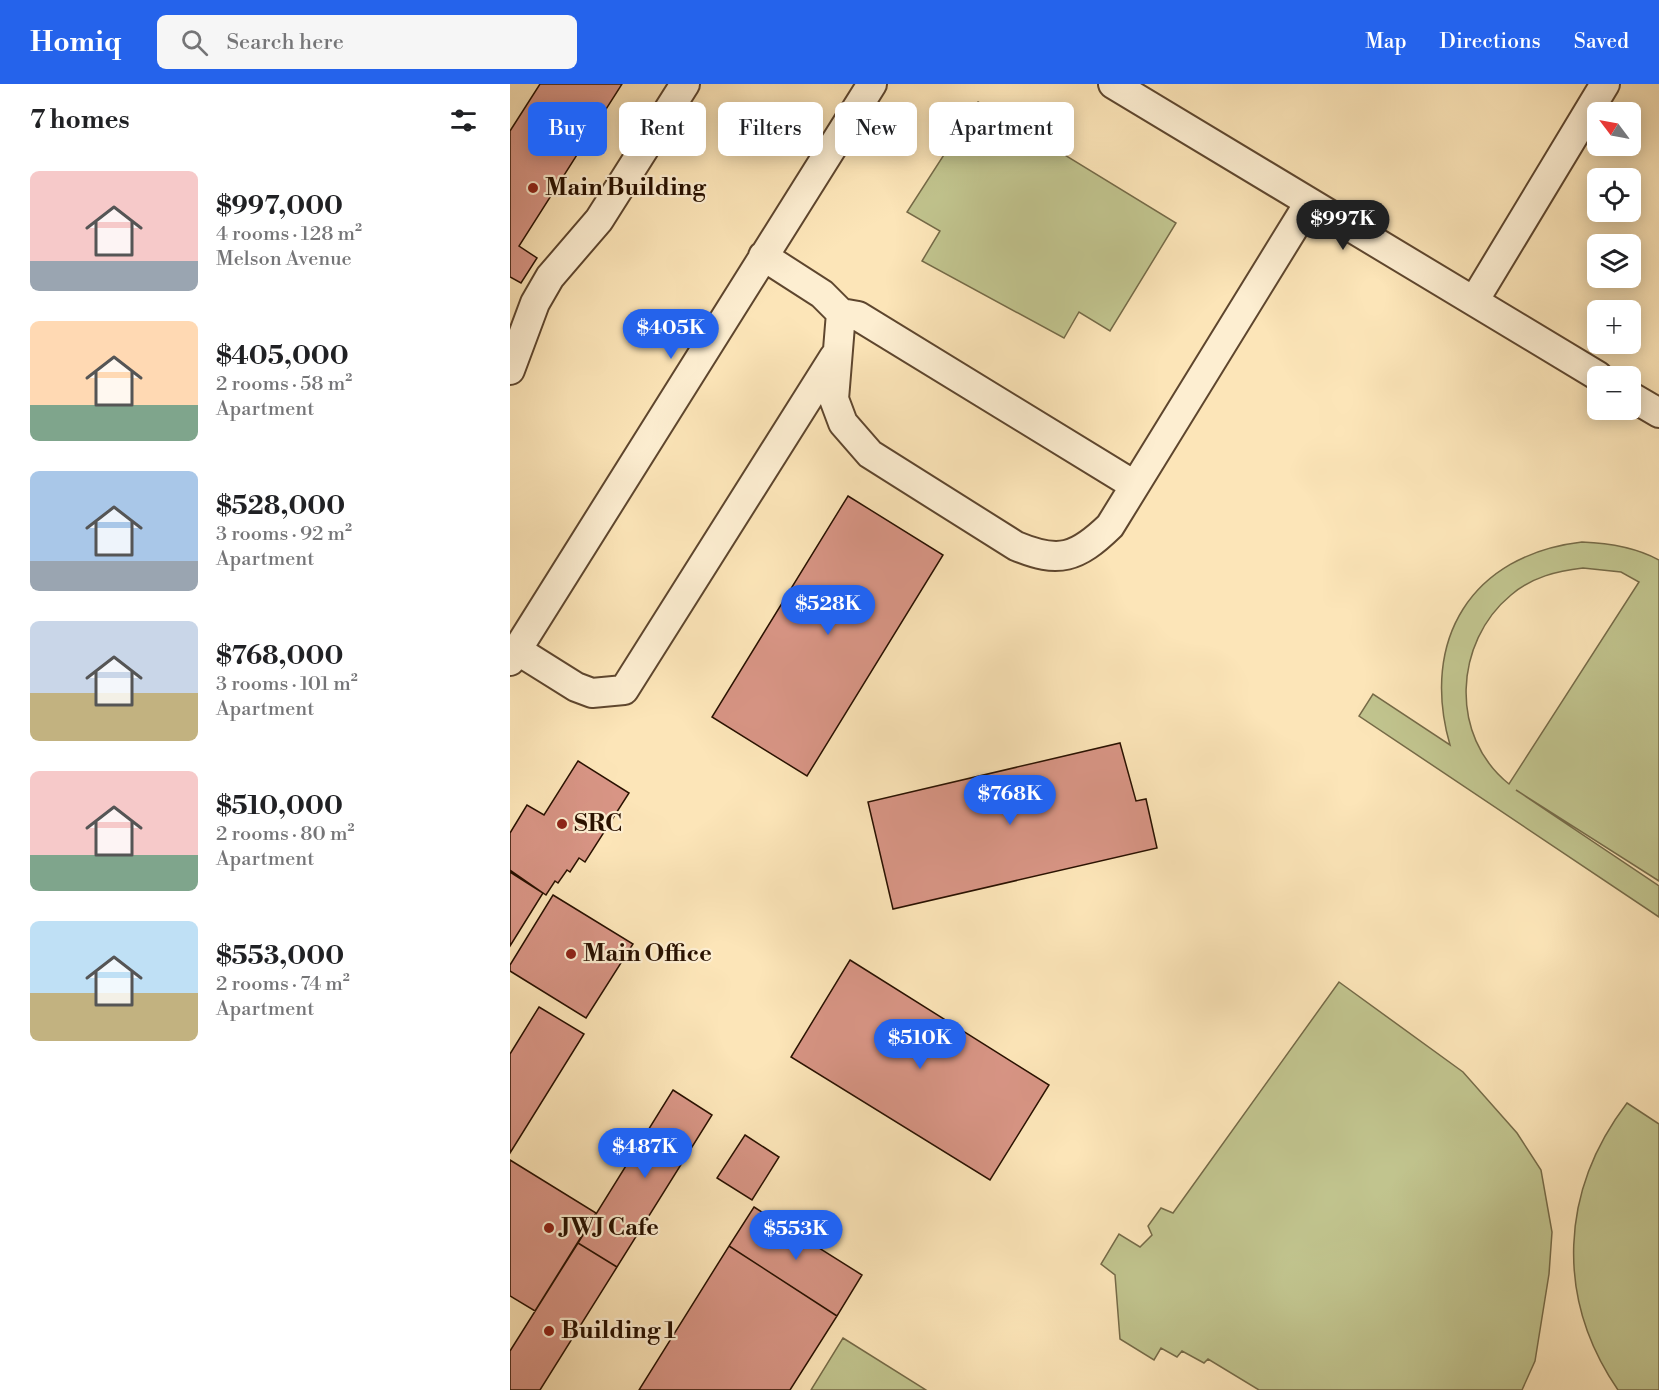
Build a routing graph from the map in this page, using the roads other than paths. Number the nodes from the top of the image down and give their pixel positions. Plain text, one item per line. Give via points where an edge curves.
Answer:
1 (686, 84) edge
2 (872, 84) edge
3 (1113, 84) edge
4 (1605, 84) edge
5 (1309, 203) junction
6 (764, 256) junction
7 (1474, 301) junction
8 (840, 313) junction
9 (835, 355) junction
10 (1587, 369) edge
11 (510, 370) edge
12 (1641, 402) edge
13 (1659, 413) edge
14 (1134, 485) junction
15 (513, 655) edge

1 - 11 street via 600,220 550,277
2 - 6 street
3 - 5 street
4 - 7 street
5 - 7 street
5 - 14 street
6 - 8 street via 822,294
6 - 15 street
7 - 10 street
8 - 9 street
8 - 14 street via 858,316
9 - 14 street via 834,399 843,423 870,454 1016,546 1040,556 1064,556 1088,548 1110,526
9 - 15 street via 624,690 592,693
12 - 13 street

